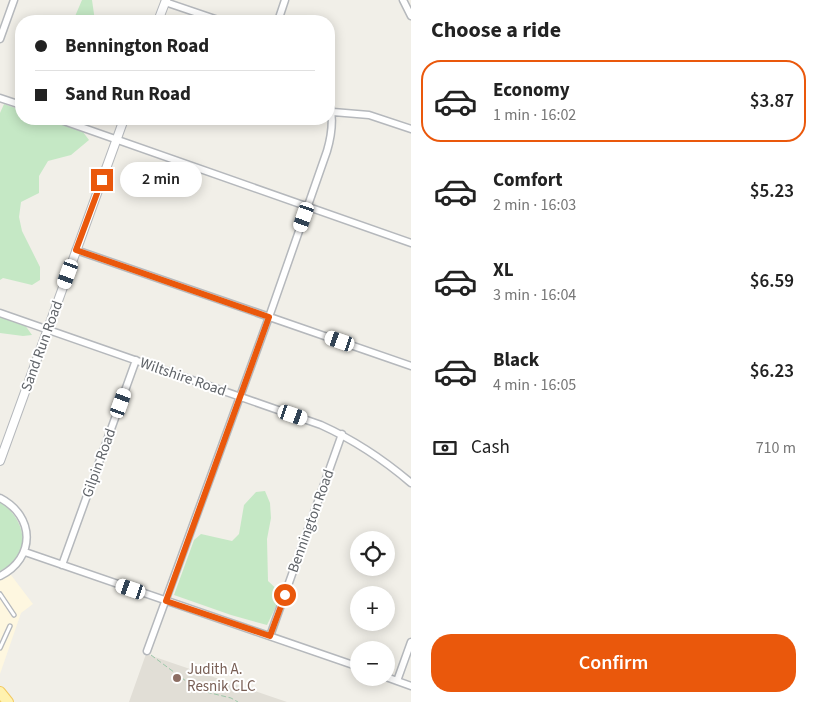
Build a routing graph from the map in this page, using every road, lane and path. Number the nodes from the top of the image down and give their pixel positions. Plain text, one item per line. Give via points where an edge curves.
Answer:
1 (14, 0) edge
2 (285, 0) edge
3 (166, 1) edge
4 (406, 1) edge
5 (160, 15) edge
6 (204, 15) edge
7 (280, 15) edge
8 (411, 16) edge
9 (0, 39) edge
10 (0, 98) edge
11 (15, 103) edge
12 (335, 112) edge
13 (75, 125) edge
14 (122, 125) edge
15 (331, 125) edge
16 (411, 129) edge
17 (116, 140) junction
18 (308, 206) junction
19 (411, 242) edge
20 (76, 250) junction
21 (0, 313) edge
22 (269, 317) junction
23 (48, 329) junction
24 (136, 360) junction
25 (411, 366) edge
26 (239, 396) junction
27 (342, 434) junction
28 (0, 461) edge
29 (411, 482) edge
30 (0, 498) edge
31 (25, 552) junction
32 (62, 565) junction
33 (0, 576) edge
34 (0, 594) edge
35 (166, 601) junction
36 (14, 615) dead end
37 (10, 626) dead end
38 (270, 636) junction
39 (1, 642) edge
40 (411, 642) edge
41 (0, 648) edge
42 (147, 651) joint
43 (350, 664) edge
44 (397, 681) joint
45 (411, 686) edge
46 (0, 692) edge
47 (8, 702) edge
48 (238, 702) edge

1 - 9 street
2 - 7 street
3 - 5 street
3 - 6 street
4 - 8 street
10 - 11 street
12 - 16 street via 369,115
13 - 17 street
14 - 17 street, Sand Run Road
15 - 18 street via 330,141
17 - 18 street
17 - 20 street, Sand Run Road
18 - 19 street
18 - 22 street
20 - 22 street
20 - 23 street, Sand Run Road
21 - 23 street, Wiltshire Road
22 - 25 street
22 - 26 street
23 - 24 street, Wiltshire Road
23 - 28 street, Sand Run Road
24 - 26 street, Wiltshire Road
24 - 32 street, Gilpin Road
26 - 27 street, Wiltshire Road
26 - 35 street
27 - 29 street, Wiltshire Road
27 - 38 street, Bennington Road
30 - 31 street via 21,518 26,538
31 - 32 street
31 - 33 street via 14,567
32 - 35 street
34 - 36 lane
35 - 38 street
35 - 42 street
37 - 39 lane
38 - 43 street
39 - 41 lane
40 - 44 street
42 - 48 path via 198,690
44 - 45 street
46 - 47 main road

